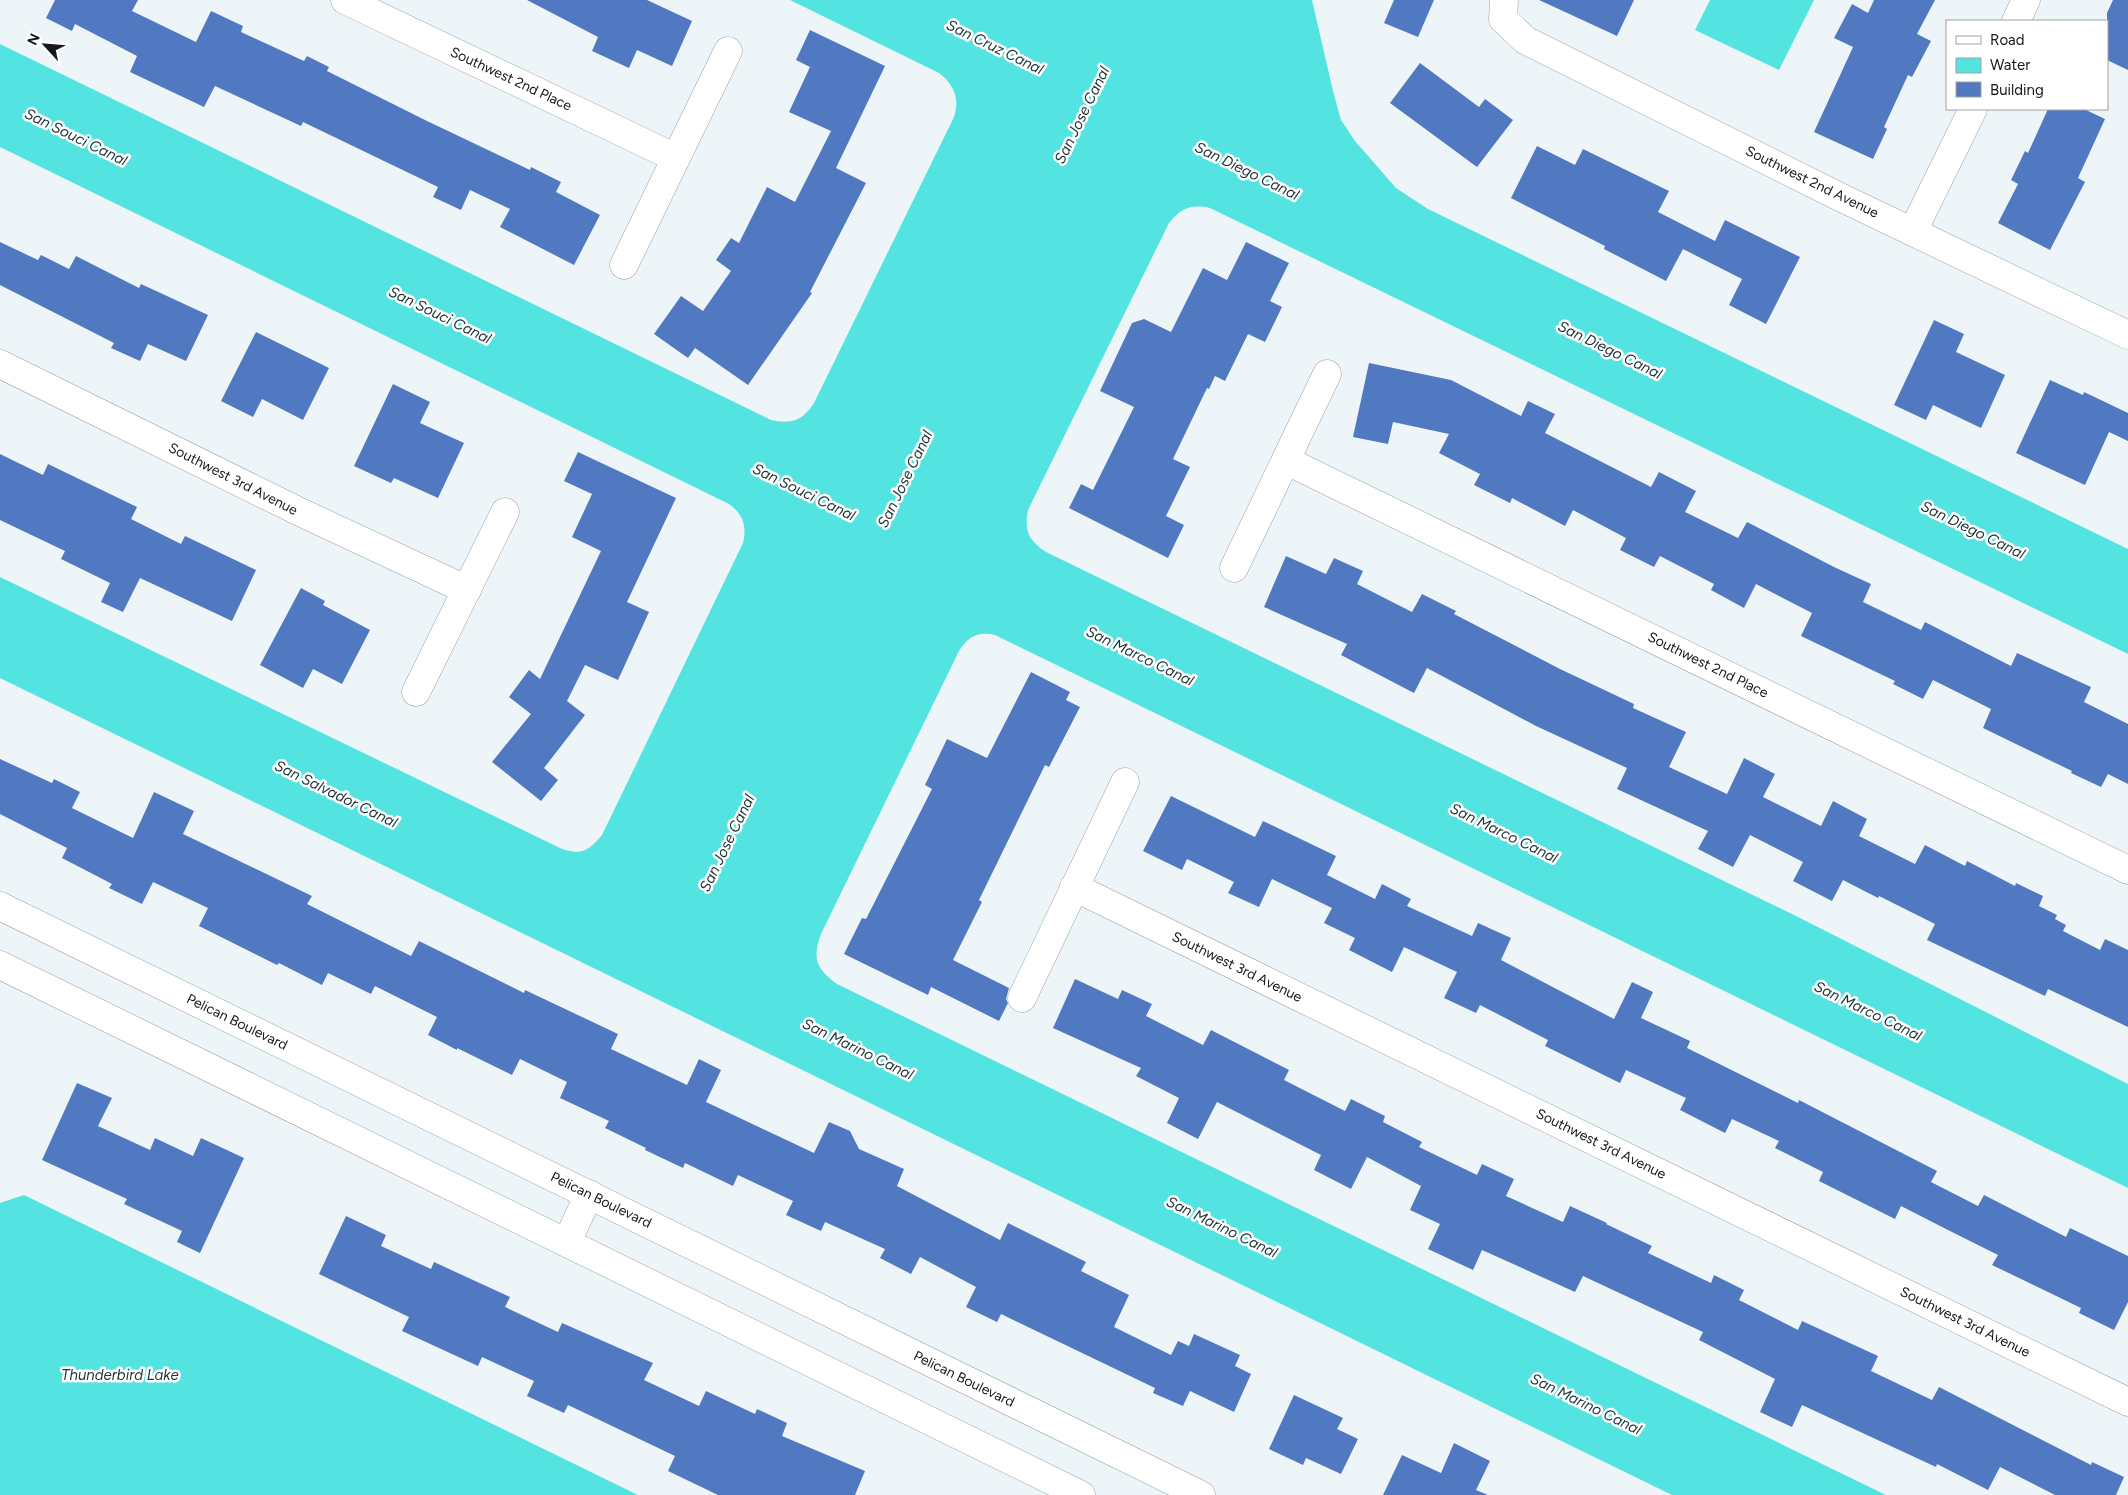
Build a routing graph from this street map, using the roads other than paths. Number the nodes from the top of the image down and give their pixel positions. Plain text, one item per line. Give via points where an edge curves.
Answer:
1 (345, 0) edge
2 (2026, 0) edge
3 (1503, 9) edge
4 (2016, 20) edge
5 (728, 50) dead end
6 (1973, 110) edge
7 (676, 158) junction
8 (1912, 231) junction
9 (624, 265) dead end
10 (2128, 335) edge
11 (0, 364) edge
12 (1328, 374) dead end
13 (1287, 461) junction
14 (505, 512) dead end
15 (1234, 568) dead end
16 (467, 590) junction
17 (416, 692) dead end
18 (1125, 782) dead end
19 (2128, 870) edge
20 (1074, 887) junction
21 (0, 906) edge
22 (0, 965) edge
23 (1022, 998) dead end
24 (589, 1194) junction
25 (567, 1242) junction
26 (2128, 1402) edge
27 (1081, 1495) edge
28 (1201, 1495) edge

1 - 7 street, Southwest 2nd Place
2 - 4 street
3 - 8 street, Southwest 2nd Avenue via 1525,40
5 - 7 street
6 - 8 street
7 - 9 street
8 - 10 street, Southwest 2nd Avenue
11 - 16 street, Southwest 3rd Avenue via 300,512
12 - 13 street
13 - 15 street
13 - 19 street, Southwest 2nd Place
14 - 16 street
16 - 17 street
18 - 20 street
20 - 23 street
20 - 26 street, Southwest 3rd Avenue
21 - 24 street, Pelican Boulevard
22 - 25 street
24 - 25 street
24 - 28 street, Pelican Boulevard
25 - 27 street

